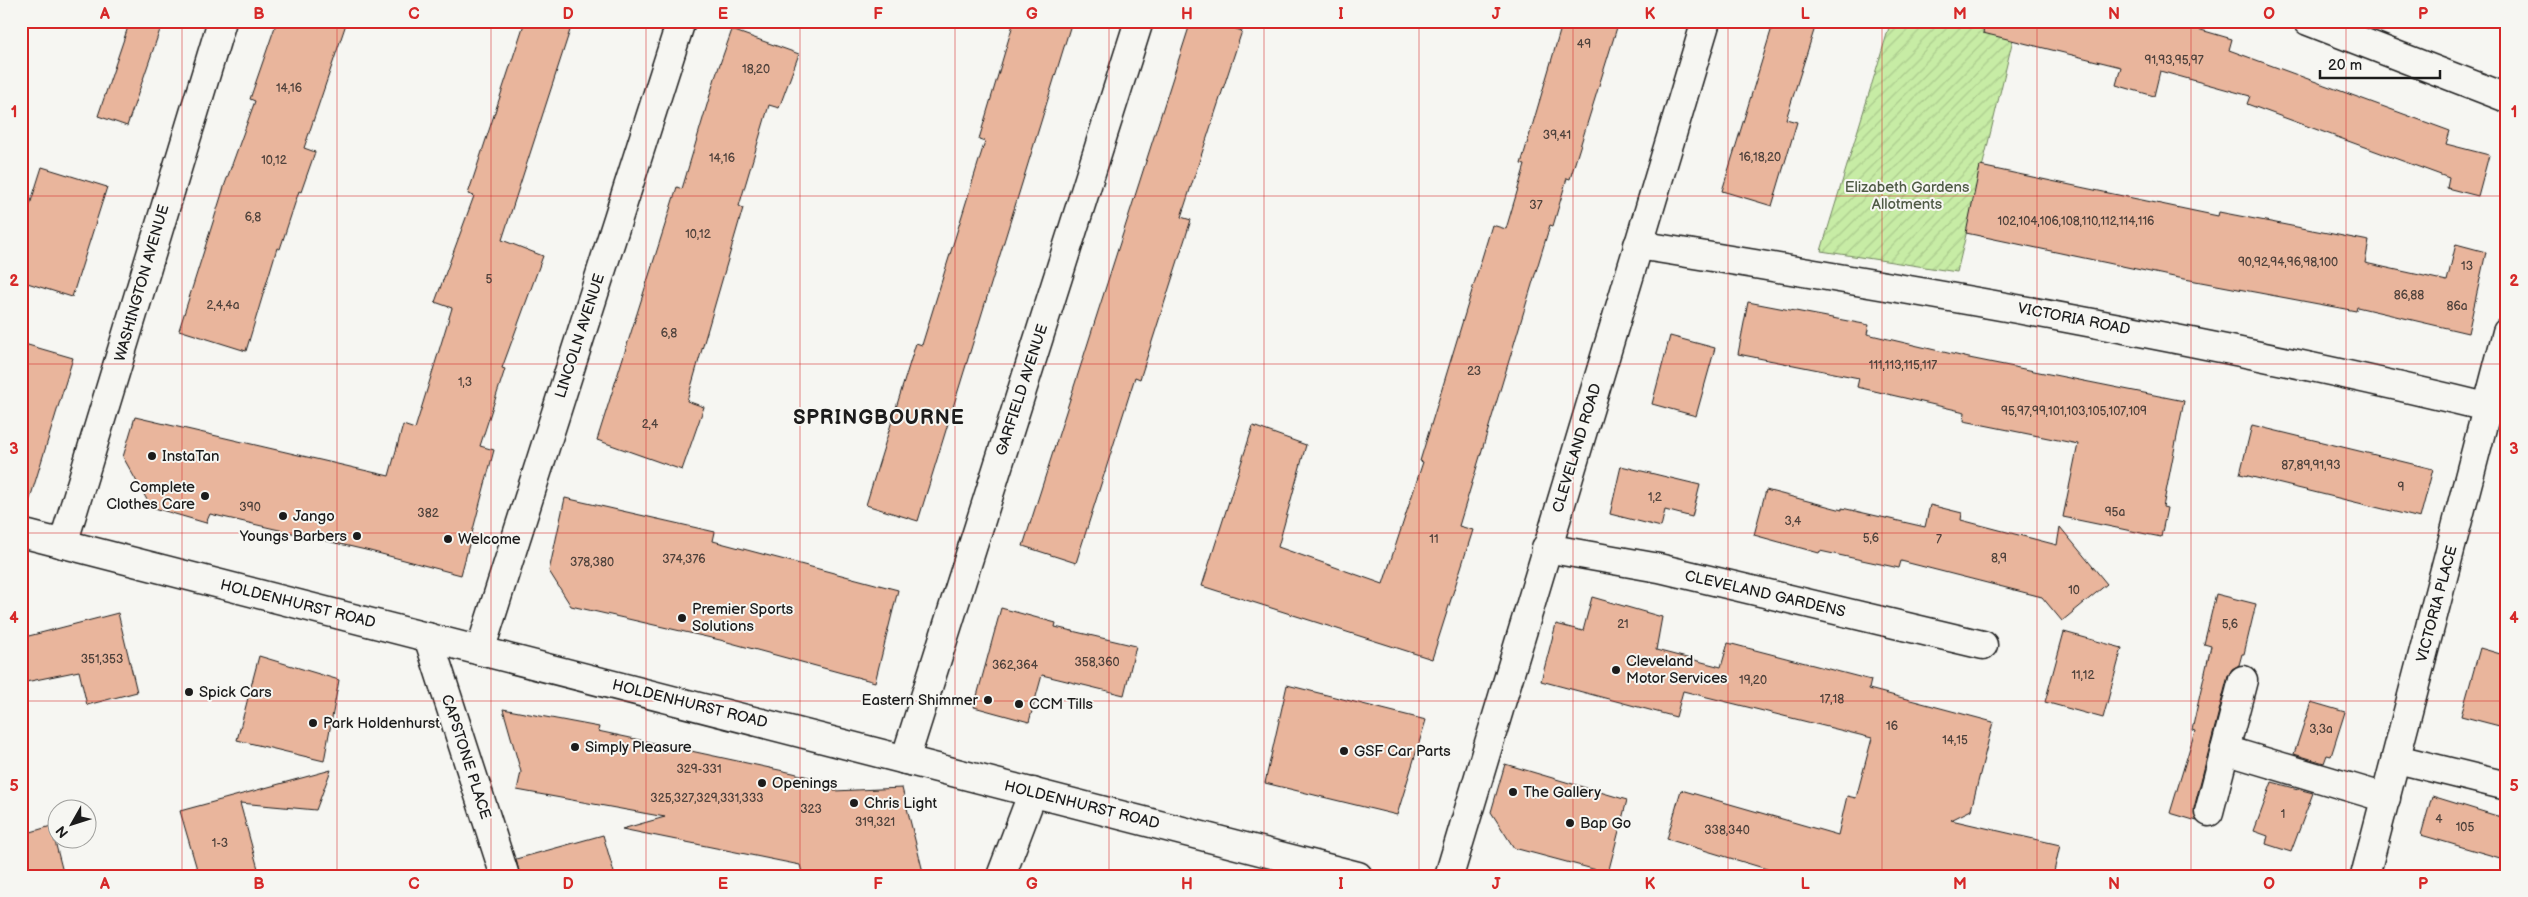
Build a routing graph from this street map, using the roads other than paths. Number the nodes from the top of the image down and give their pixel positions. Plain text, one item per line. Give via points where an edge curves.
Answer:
1 (222, 21) edge
2 (681, 21) edge
3 (1139, 21) edge
4 (1706, 21) edge
5 (2308, 21) edge
6 (2507, 98) edge
7 (1638, 245) junction
8 (2507, 332) edge
9 (2497, 410) edge
10 (21, 533) edge
11 (63, 544) junction
12 (1546, 548) junction
13 (428, 637) junction
14 (1983, 645) dead end
15 (480, 651) junction
16 (2244, 680) dead end
17 (2226, 750) junction
18 (2397, 759) junction
19 (905, 760) junction
20 (2507, 786) edge
21 (1032, 792) junction
22 (2386, 798) junction
23 (2209, 812) dead end
24 (505, 876) edge
25 (1001, 876) edge
26 (1358, 876) edge
27 (1449, 876) edge
28 (2365, 876) edge

1 - 11 street, WASHINGTON AVENUE
2 - 15 street, LINCOLN AVENUE
3 - 19 street, GARFIELD AVENUE
4 - 7 street, CLEVELAND ROAD
5 - 6 street
7 - 9 street, VICTORIA ROAD via 1934,292 2191,340
7 - 12 street, CLEVELAND ROAD
8 - 9 street, VICTORIA PLACE
9 - 18 street, VICTORIA PLACE
10 - 11 street, HOLDENHURST ROAD
11 - 13 street, HOLDENHURST ROAD
12 - 14 street, CLEVELAND GARDENS via 1659,568
12 - 27 street, CLEVELAND ROAD
13 - 15 street, HOLDENHURST ROAD
13 - 24 street, CAPSTONE PLACE
15 - 19 street, HOLDENHURST ROAD
16 - 17 street
17 - 22 street
17 - 23 street
18 - 20 street
18 - 22 street, VICTORIA PLACE
19 - 21 street, HOLDENHURST ROAD
21 - 25 street
21 - 26 street, HOLDENHURST ROAD
22 - 28 street, VICTORIA PLACE

